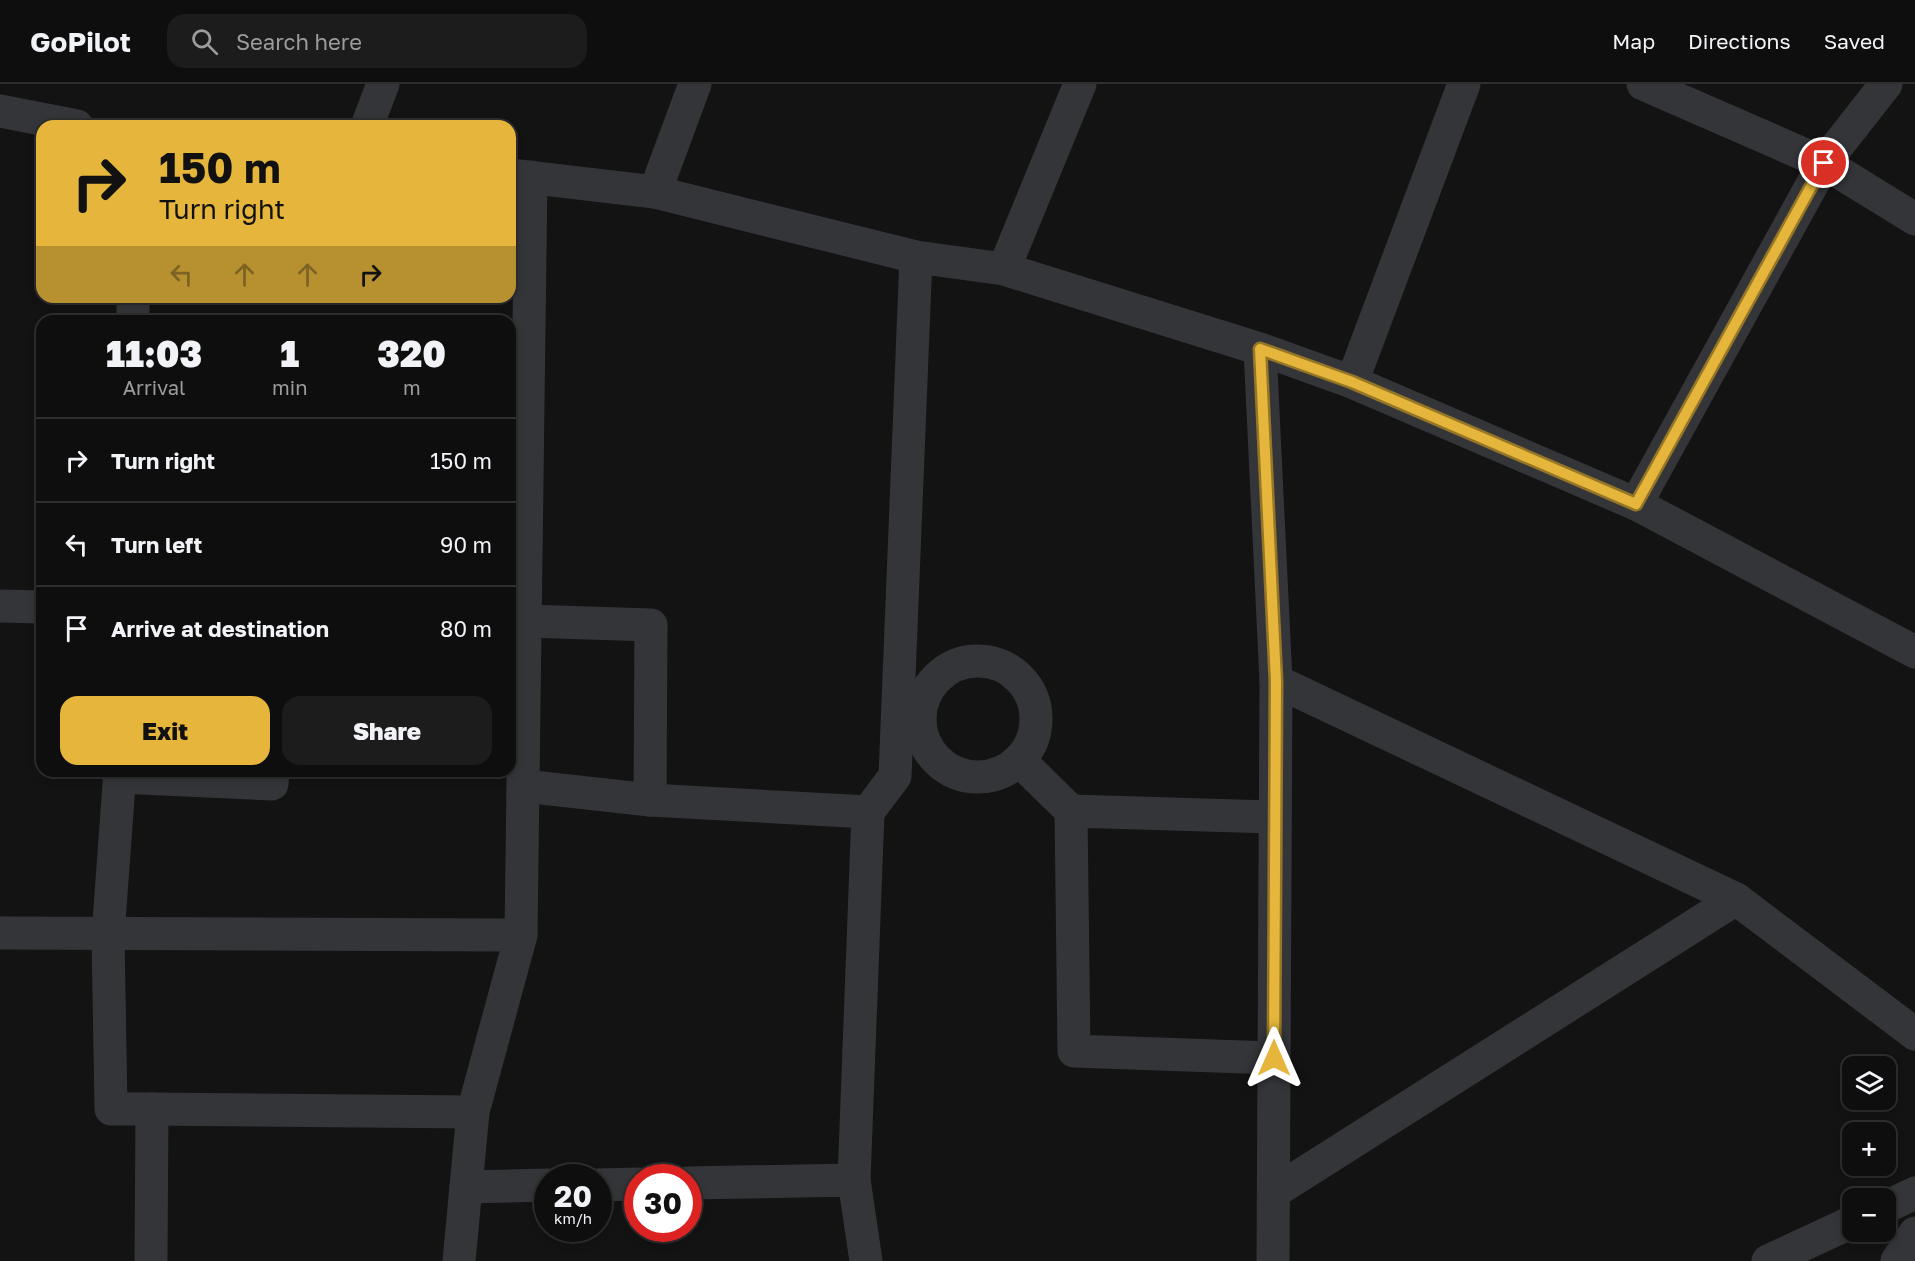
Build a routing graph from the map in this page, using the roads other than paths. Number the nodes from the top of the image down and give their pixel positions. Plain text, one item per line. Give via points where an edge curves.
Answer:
1 (383, 84) edge
2 (695, 84) edge
3 (1080, 84) edge
4 (1464, 84) edge
5 (1643, 84) edge
6 (1886, 84) edge
7 (0, 111) edge
8 (46, 120) edge
9 (370, 120) edge
10 (1824, 163) junction
11 (521, 176) edge
12 (655, 192) junction
13 (1915, 219) edge
14 (916, 257) junction
15 (1004, 269) junction
16 (1260, 349) junction
17 (1352, 382) junction
18 (1636, 504) junction
19 (0, 606) edge
20 (36, 607) edge
21 (526, 621) junction
22 (1915, 652) edge
23 (1276, 681) junction
24 (935, 758) junction
25 (1019, 760) junction
26 (895, 776) junction
27 (119, 777) edge
28 (165, 777) edge
29 (273, 777) edge
30 (524, 786) junction
31 (650, 800) junction
32 (1071, 811) junction
33 (868, 812) junction
34 (1275, 817) junction
35 (1736, 899) junction
36 (0, 933) edge
37 (108, 935) junction
38 (521, 935) junction
39 (1915, 1034) edge
40 (1274, 1058) junction
41 (152, 1109) junction
42 (473, 1112) junction
43 (854, 1180) junction
44 (702, 1183) edge
45 (534, 1185) edge
46 (466, 1187) junction
47 (1274, 1192) junction
48 (1915, 1193) edge
49 (1896, 1202) edge
50 (1842, 1227) edge
51 (1915, 1233) edge
52 (151, 1261) edge
53 (459, 1261) edge
54 (866, 1261) edge
55 (1273, 1261) edge
56 (1768, 1261) edge
57 (1897, 1261) edge

1 - 9 street
2 - 12 street
3 - 15 street
4 - 17 street
5 - 10 street
6 - 10 street
7 - 8 street
10 - 13 street
10 - 18 street
11 - 12 street
11 - 21 street
12 - 14 street
14 - 15 street
14 - 26 street
15 - 16 street
16 - 17 street
16 - 23 street
17 - 18 street
18 - 22 street
19 - 20 street
21 - 30 street
21 - 31 street via 651,625
23 - 34 street
23 - 35 street
24 - 25 street via 967,776 986,777
24 - 25 street via 924,742 920,724 929,687 942,673 978,660 1015,673 1028,688 1035,706 1036,726 1031,744
24 - 26 street
25 - 32 street
26 - 33 street
27 - 37 street
28 - 29 street via 272,784
30 - 31 street
30 - 38 street
31 - 33 street
32 - 34 street
32 - 40 street via 1074,1051
33 - 43 street
34 - 40 street
35 - 39 street
35 - 47 street
36 - 37 street
37 - 38 street
37 - 41 street via 111,1109
38 - 42 street
40 - 47 street
41 - 42 street
41 - 52 street
42 - 46 street
43 - 44 street
43 - 54 street
45 - 46 street
46 - 53 street
47 - 55 street
48 - 49 street
50 - 56 street
51 - 57 street

